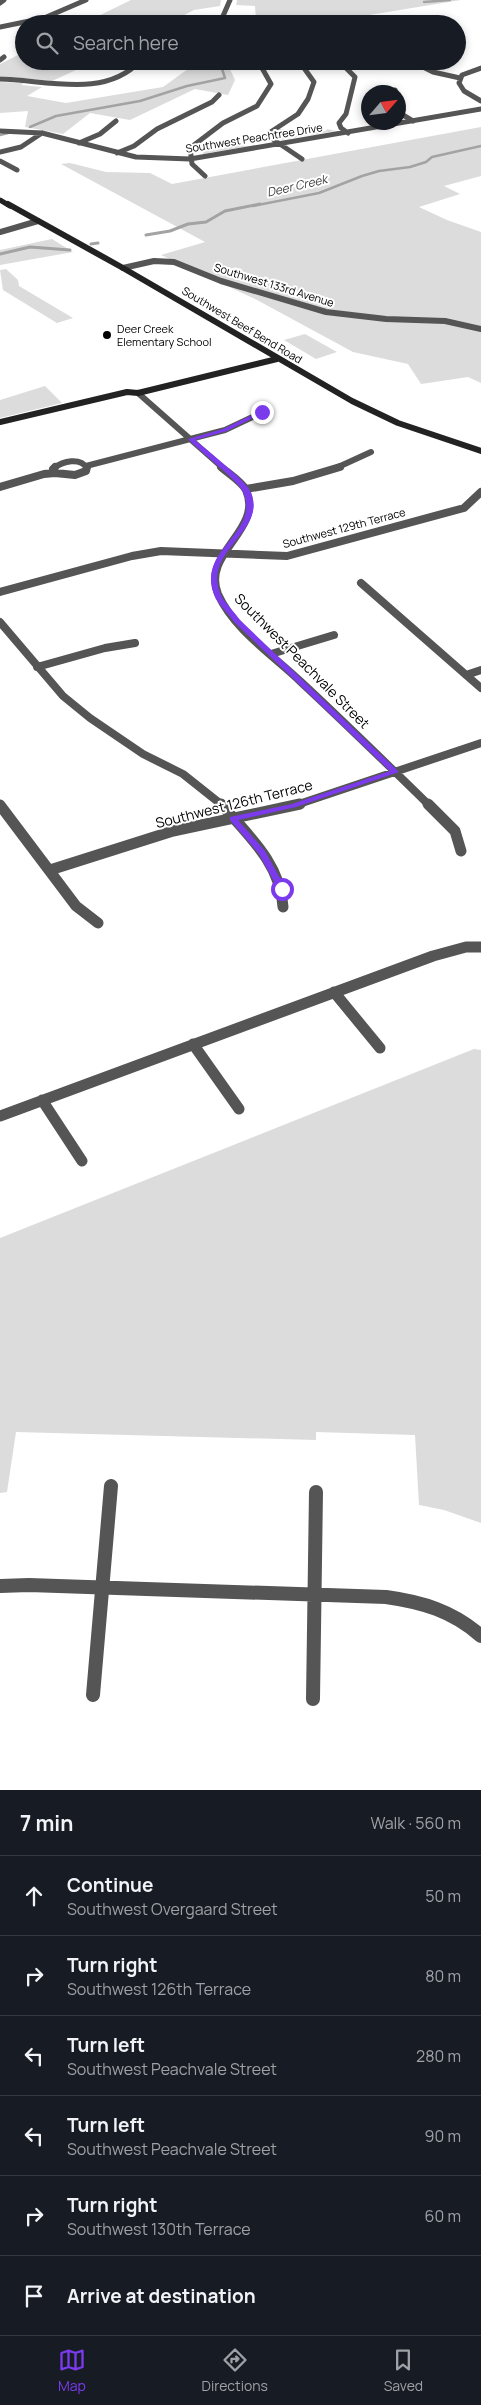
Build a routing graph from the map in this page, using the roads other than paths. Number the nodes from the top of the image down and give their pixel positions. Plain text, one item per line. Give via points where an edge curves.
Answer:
1 (4, 0) edge
2 (86, 0) edge
3 (230, 0) edge
4 (0, 3) edge
5 (51, 15) edge
6 (222, 15) edge
7 (15, 24) edge
8 (0, 27) edge
9 (481, 68) edge
10 (131, 70) edge
11 (263, 70) edge
12 (306, 70) edge
13 (348, 70) edge
14 (429, 70) edge
15 (460, 78) junction
16 (0, 79) edge
17 (219, 95) dead end
18 (481, 101) edge
19 (481, 109) edge
20 (406, 117) edge
21 (413, 121) junction
22 (116, 122) dead end
23 (0, 131) edge
24 (42, 133) junction
25 (348, 133) junction
26 (79, 143) junction
27 (281, 145) junction
28 (0, 152) edge
29 (117, 154) junction
30 (190, 159) junction
31 (302, 159) dead end
32 (0, 161) edge
33 (17, 170) dead end
34 (205, 176) dead end
35 (0, 200) edge
36 (38, 221) junction
37 (0, 232) edge
38 (123, 268) junction
39 (481, 329) edge
40 (277, 359) junction
41 (138, 393) junction
42 (262, 412) dead end
43 (0, 422) edge
44 (0, 428) edge
45 (191, 439) junction
46 (481, 450) edge
47 (371, 452) dead end
48 (86, 466) junction
49 (56, 473) junction
50 (0, 487) edge
51 (246, 489) junction
52 (481, 492) edge
53 (222, 553) junction
54 (362, 583) dead end
55 (0, 592) edge
56 (0, 622) edge
57 (334, 635) dead end
58 (135, 644) dead end
59 (271, 654) junction
60 (37, 667) junction
61 (481, 670) edge
62 (466, 675) junction
63 (481, 688) edge
64 (481, 743) edge
65 (395, 772) junction
66 (0, 805) edge
67 (233, 819) junction
68 (460, 851) dead end
69 (50, 870) junction
70 (283, 907) dead end
71 (98, 923) dead end
72 (481, 947) edge
73 (334, 992) junction
74 (193, 1044) junction
75 (380, 1048) dead end
76 (42, 1100) junction
77 (239, 1109) dead end
78 (0, 1116) edge
79 (82, 1161) dead end
80 (111, 1486) dead end
81 (316, 1492) dead end
82 (0, 1586) edge
83 (101, 1587) junction
84 (314, 1594) junction
85 (481, 1636) edge
86 (93, 1695) dead end
87 (313, 1699) dead end

1 - 4 street
2 - 5 street
3 - 6 street
7 - 8 street
9 - 15 street
10 - 16 street via 121,77 85,84
11 - 30 street via 271,84 260,104 220,125 192,146
12 - 27 street via 313,85 307,100 296,116 269,133
13 - 25 street via 355,77 346,114 339,126
14 - 15 street
15 - 18 street via 460,86
17 - 29 street via 212,102 157,129
19 - 21 street, Southwest Peachtree Drive
20 - 21 street
21 - 25 street, Southwest Peachtree Drive
22 - 26 street via 100,134
23 - 24 street, Southwest Peachtree Drive
24 - 26 street, Southwest Peachtree Drive
24 - 28 street via 21,147
25 - 27 street, Southwest Peachtree Drive
26 - 29 street, Southwest Peachtree Drive
27 - 30 street, Southwest Peachtree Drive
27 - 31 street
29 - 30 street, Southwest Peachtree Drive
30 - 34 street
32 - 33 street
35 - 36 main road, Southwest Beef Bend Road
36 - 37 street
36 - 38 main road, Southwest Beef Bend Road
38 - 39 street, Southwest 133rd Avenue via 154,261 174,262 221,281 326,312 446,321
38 - 40 main road, Southwest Beef Bend Road
40 - 41 main road
40 - 46 main road, Southwest Beef Bend Road via 374,412 430,435
41 - 43 main road via 128,392
41 - 44 main road
41 - 45 street
42 - 45 street via 225,430
45 - 48 street
45 - 51 street
47 - 51 street via 357,462 267,487
48 - 49 street via 86,471 77,475
48 - 49 street via 80,462 67,462 57,466 53,470
49 - 50 street
51 - 53 street, Southwest Peachvale Street via 250,505 247,521
52 - 53 street, Southwest 129th Terrace via 464,508 287,556
53 - 55 street, Southwest 129th Terrace via 192,550 144,553
53 - 59 street, Southwest Peachvale Street via 213,577 220,600
54 - 62 street
56 - 60 street
57 - 59 street
58 - 60 street via 105,648
59 - 65 street, Southwest Peachvale Street
60 - 67 street via 63,696 90,718 144,754 189,778 218,801
61 - 62 street
62 - 63 street
64 - 65 street, Southwest 126th Terrace
65 - 67 street, Southwest 126th Terrace via 294,806
65 - 68 street, Southwest Peachvale Street via 455,831
66 - 69 street
67 - 69 street, Southwest 126th Terrace via 173,831
67 - 70 street via 275,872 282,889
69 - 71 street via 76,906
72 - 73 street via 466,947 433,956
73 - 74 street
73 - 75 street
74 - 76 street
74 - 77 street
76 - 78 street
76 - 79 street
80 - 83 street
81 - 84 street
82 - 83 street
83 - 84 street
83 - 86 street
84 - 85 street via 419,1602 442,1609 468,1623
84 - 87 street

